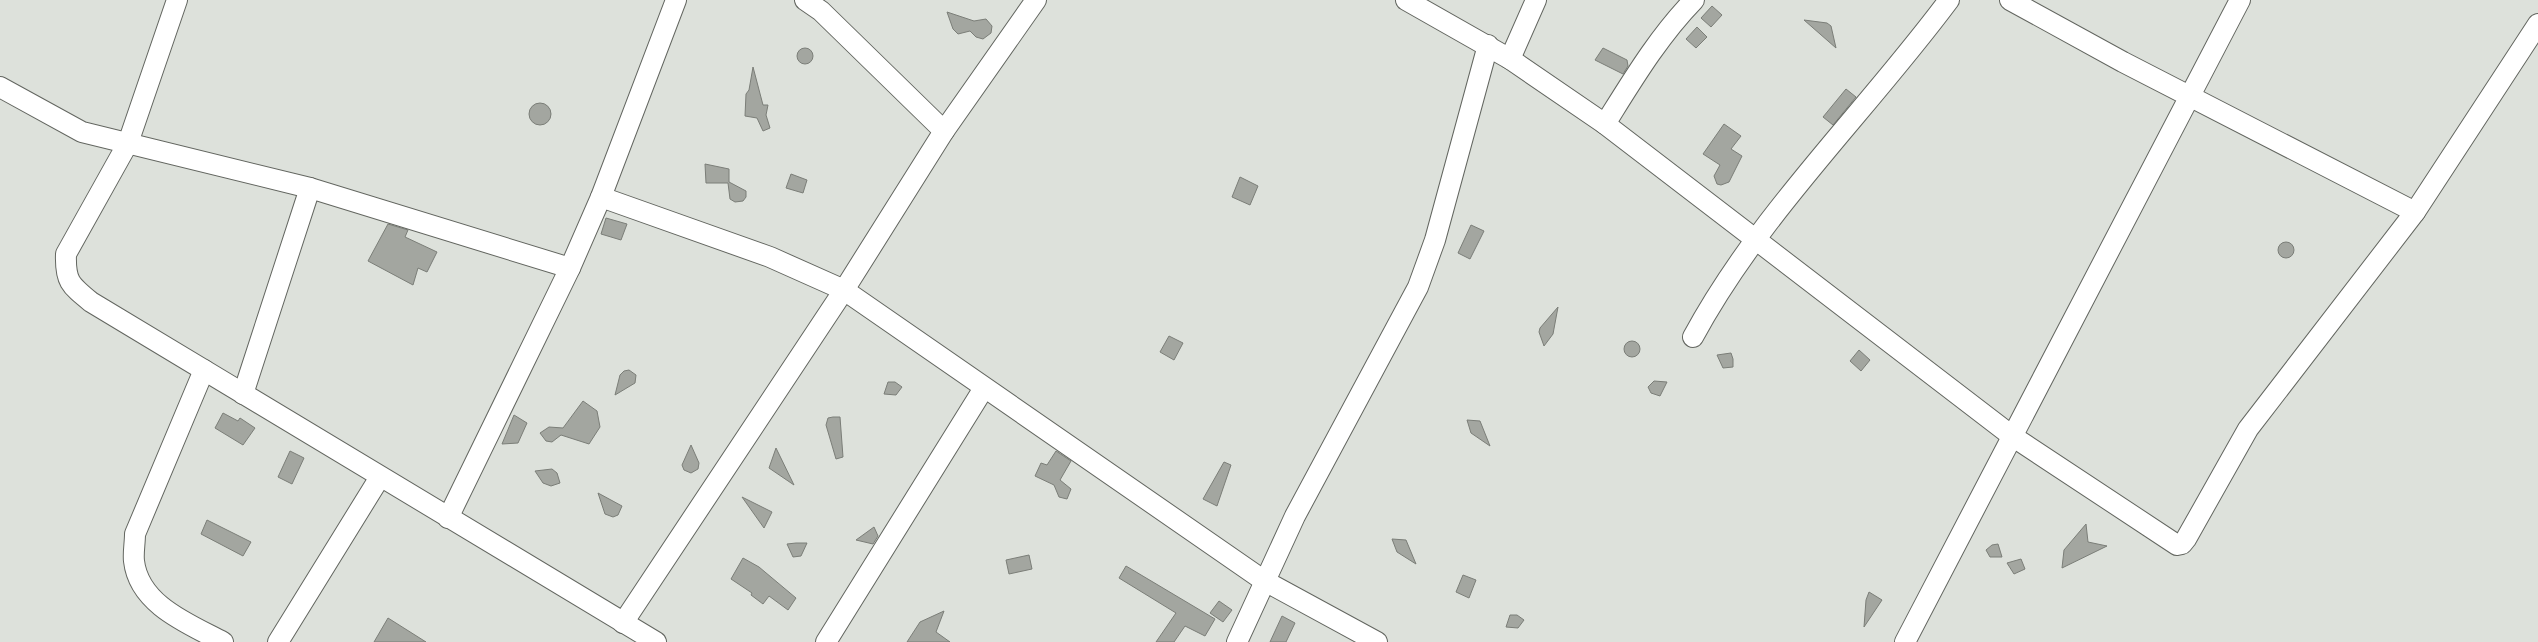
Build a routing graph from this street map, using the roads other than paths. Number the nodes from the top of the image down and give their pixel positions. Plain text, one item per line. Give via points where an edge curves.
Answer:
1 (177, 0) edge
2 (676, 0) edge
3 (1036, 0) edge
4 (1406, 0) edge
5 (1536, 0) edge
6 (1694, 0) edge
7 (1949, 0) edge
8 (2010, 0) edge
9 (2240, 0) edge
10 (818, 4) edge
11 (2538, 24) edge
12 (1488, 45) junction
13 (1510, 59) junction
14 (0, 87) edge
15 (2190, 96) junction
16 (1605, 124) junction
17 (944, 131) junction
18 (128, 143) junction
19 (310, 188) junction
20 (601, 197) junction
21 (2415, 212) junction
22 (1756, 241) junction
23 (570, 268) junction
24 (844, 290) junction
25 (1692, 337) dead end
26 (204, 370) junction
27 (984, 388) junction
28 (243, 394) junction
29 (2012, 436) junction
30 (380, 477) junction
31 (448, 518) junction
32 (1263, 580) junction
33 (623, 623) junction
34 (223, 642) edge
35 (278, 642) edge
36 (656, 642) edge
37 (826, 642) edge
38 (1237, 642) edge
39 (1377, 642) edge
40 (1905, 642) edge

1 - 18 street
2 - 20 street
3 - 17 street
4 - 12 street
5 - 13 street
6 - 16 street via 1677,17 1646,60
7 - 22 street via 1922,36 1826,149
8 - 15 street via 2052,25
9 - 15 street
10 - 17 street
11 - 21 street
12 - 13 street
12 - 32 street via 1436,240 1418,287 1298,509
13 - 16 street
14 - 18 street via 82,132
15 - 21 street
15 - 29 street
16 - 22 street
17 - 24 street
18 - 19 street
18 - 26 street via 66,254 66,273 76,289 91,302
19 - 23 street
19 - 28 street
20 - 23 street
20 - 24 street via 770,257
21 - 29 street via 2248,428 2182,544 2170,542
22 - 25 street via 1722,288
22 - 29 street
23 - 31 street
24 - 27 street
24 - 33 street
26 - 28 street
26 - 34 street via 135,534 134,562 143,588 165,610
27 - 32 street
27 - 37 street
28 - 30 street
29 - 40 street
30 - 31 street
30 - 35 street
31 - 33 street
32 - 38 street
32 - 39 street
33 - 36 street

